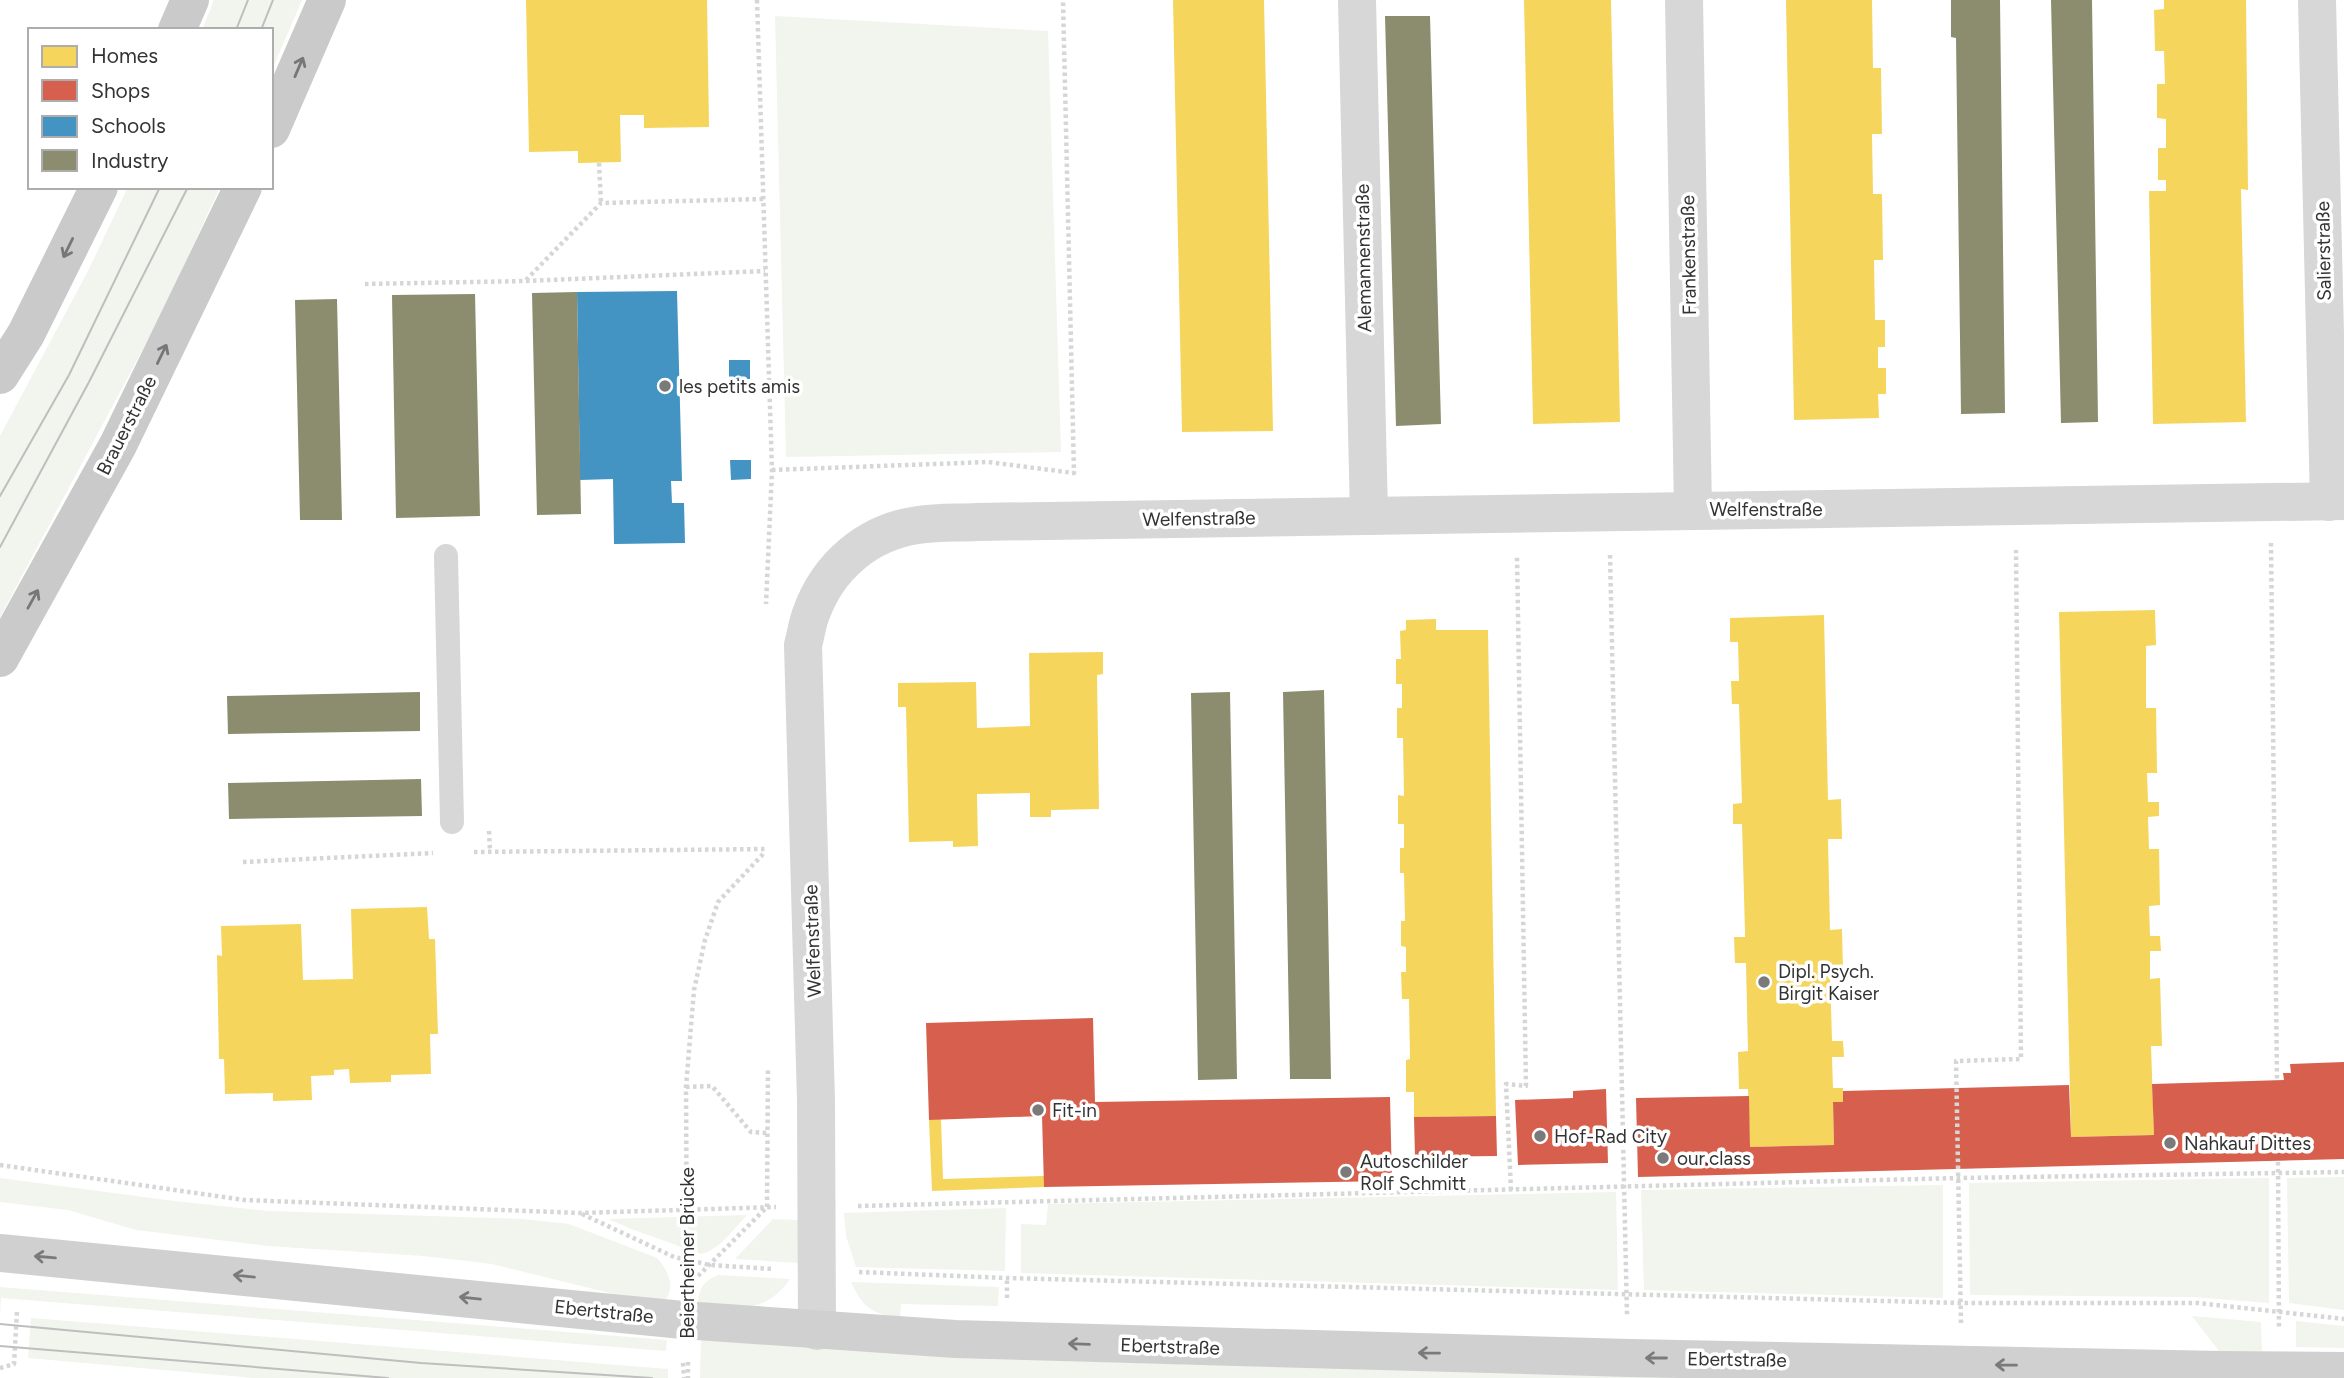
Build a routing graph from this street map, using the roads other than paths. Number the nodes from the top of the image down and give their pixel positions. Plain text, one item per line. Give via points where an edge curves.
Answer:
1 (190, 0) edge
2 (327, 0) edge
3 (1357, 0) edge
4 (1684, 0) edge
5 (2318, 0) edge
6 (178, 28) edge
7 (273, 124) edge
8 (98, 189) edge
9 (242, 189) edge
10 (0, 376) edge
11 (2337, 501) edge
12 (1693, 510) junction
13 (1369, 516) junction
14 (446, 556) dead end
15 (0, 658) edge
16 (452, 822) dead end
17 (0, 1253) edge
18 (817, 1331) junction
19 (2344, 1371) edge

1 - 6 main road
7 -> 2 main road
3 - 13 street, Alemannenstraße
4 - 12 street, Frankenstraße
5 - 11 street, Salierstraße
8 -> 10 main road via 26,334
15 -> 9 main road, Brauerstraße via 118,445
11 - 12 street, Welfenstraße
12 - 13 street, Welfenstraße
13 - 18 street, Welfenstraße via 918,525 884,534 841,565 811,613 803,645 817,1149
14 - 16 lane
18 -> 17 main road, Ebertstraße
19 -> 18 main road, Ebertstraße via 1629,1358 1035,1342

